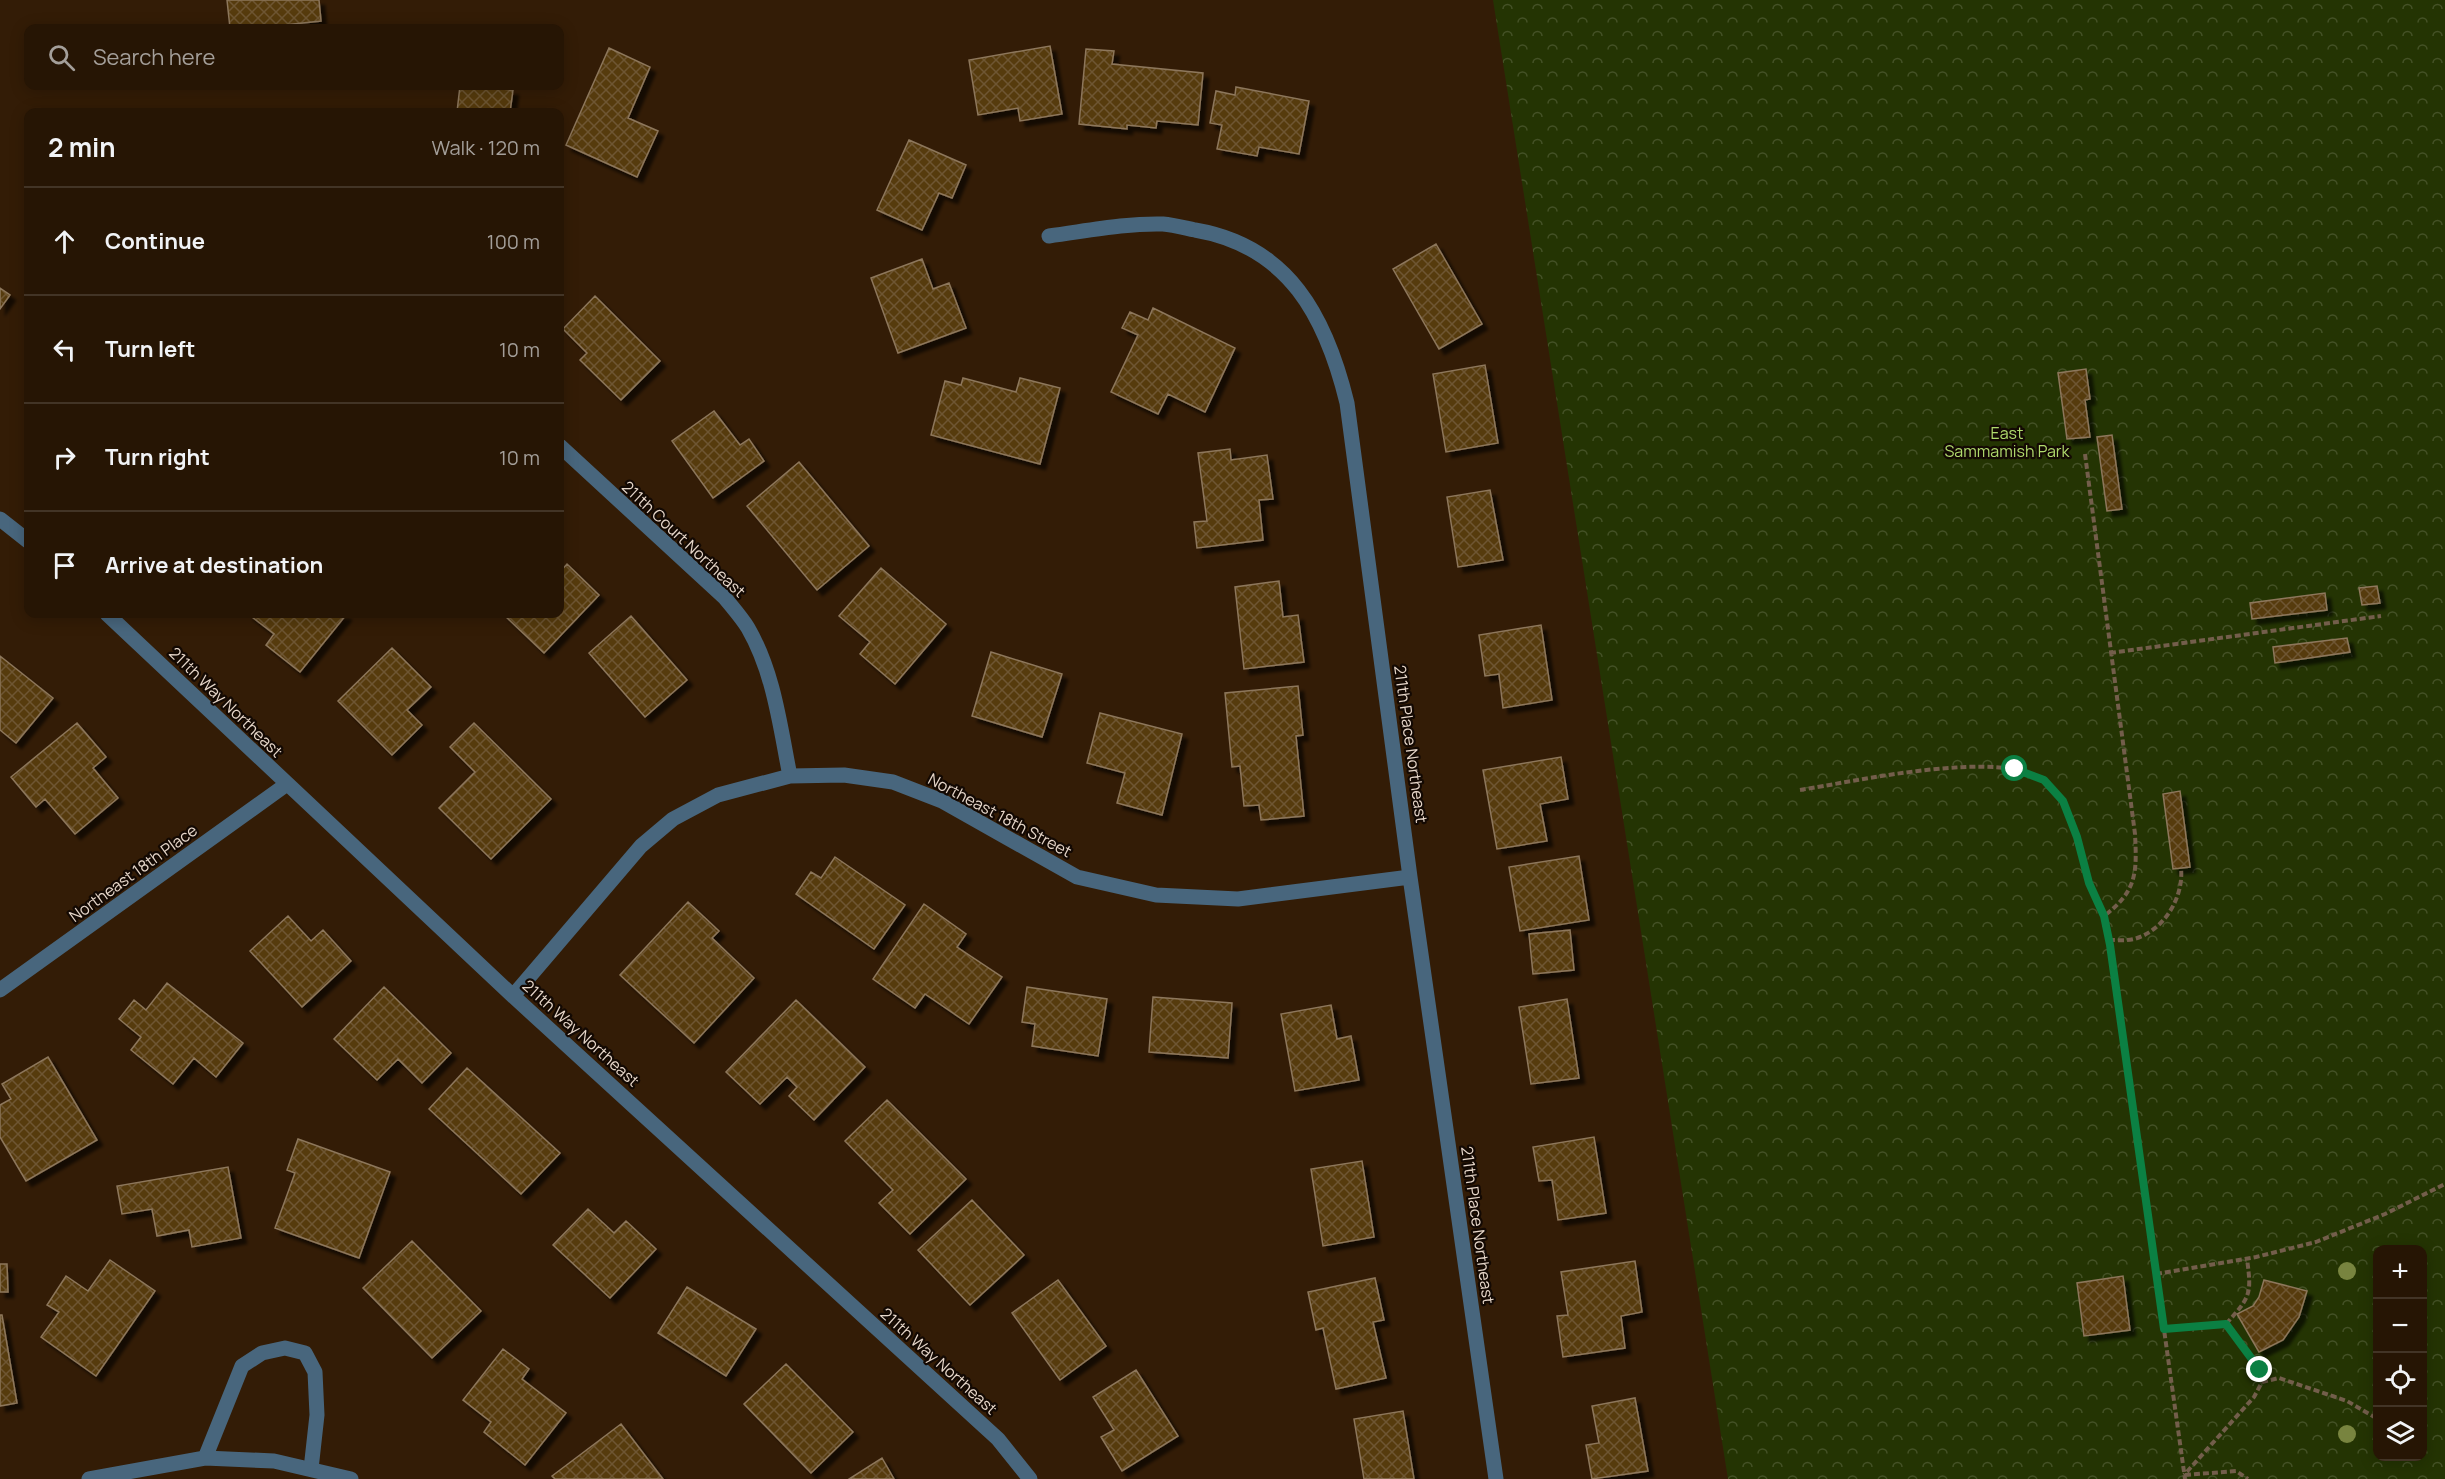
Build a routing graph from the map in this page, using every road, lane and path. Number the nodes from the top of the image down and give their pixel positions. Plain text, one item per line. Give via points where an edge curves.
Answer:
1 (1049, 236) dead end
2 (564, 450) edge
3 (2085, 454) dead end
4 (0, 519) edge
5 (24, 538) edge
6 (2381, 616) dead end
7 (111, 618) edge
8 (2110, 652) junction
9 (790, 776) junction
10 (287, 784) junction
11 (1800, 790) dead end
12 (2181, 868) dead end
13 (1410, 877) junction
14 (2104, 916) junction
15 (2109, 940) junction
16 (0, 990) edge
17 (513, 996) junction
18 (2445, 1184) edge
19 (2247, 1259) junction
20 (2156, 1274) junction
21 (2226, 1324) junction
22 (2164, 1329) junction
23 (2262, 1382) junction
24 (2373, 1416) edge
25 (205, 1458) junction
26 (311, 1469) junction
27 (2184, 1477) edge
28 (89, 1479) edge
29 (351, 1479) edge
30 (1030, 1479) edge
31 (1496, 1479) edge
32 (2248, 1479) edge

1 - 13 street, 211th Place Northeast via 1164,224 1212,233 1251,248 1278,268 1299,290 1320,322 1337,361 1347,403
2 - 9 street, 211th Court Northeast via 725,598 748,627 774,694
3 - 8 path
4 - 5 street
6 - 8 path
7 - 10 street, 211th Way Northeast
8 - 14 path via 2136,864 2121,903
9 - 13 street, Northeast 18th Street via 844,775 893,782 942,801 1077,877 1156,895 1238,899
9 - 17 street, Northeast 18th Street via 718,795 673,819 641,846
10 - 16 street, Northeast 18th Place
10 - 17 street, 211th Way Northeast
11 - 14 path via 1981,765 2015,769 2044,780 2063,801 2089,883
12 - 15 path via 2182,879 2172,911 2133,939
13 - 31 street, 211th Place Northeast
14 - 15 path
15 - 20 path
17 - 30 street, 211th Way Northeast via 998,1439
18 - 19 path via 2316,1242
19 - 20 path
19 - 21 path via 2251,1287 2247,1300
20 - 22 path
21 - 22 path
21 - 23 path via 2260,1370
22 - 27 path
23 - 24 path via 2279,1378 2347,1401
23 - 27 path via 2254,1397
25 - 26 street via 274,1461
25 - 26 street via 242,1366 262,1353 285,1348 305,1353 315,1372 317,1415
25 - 28 street
26 - 29 street
27 - 32 path via 2236,1471

